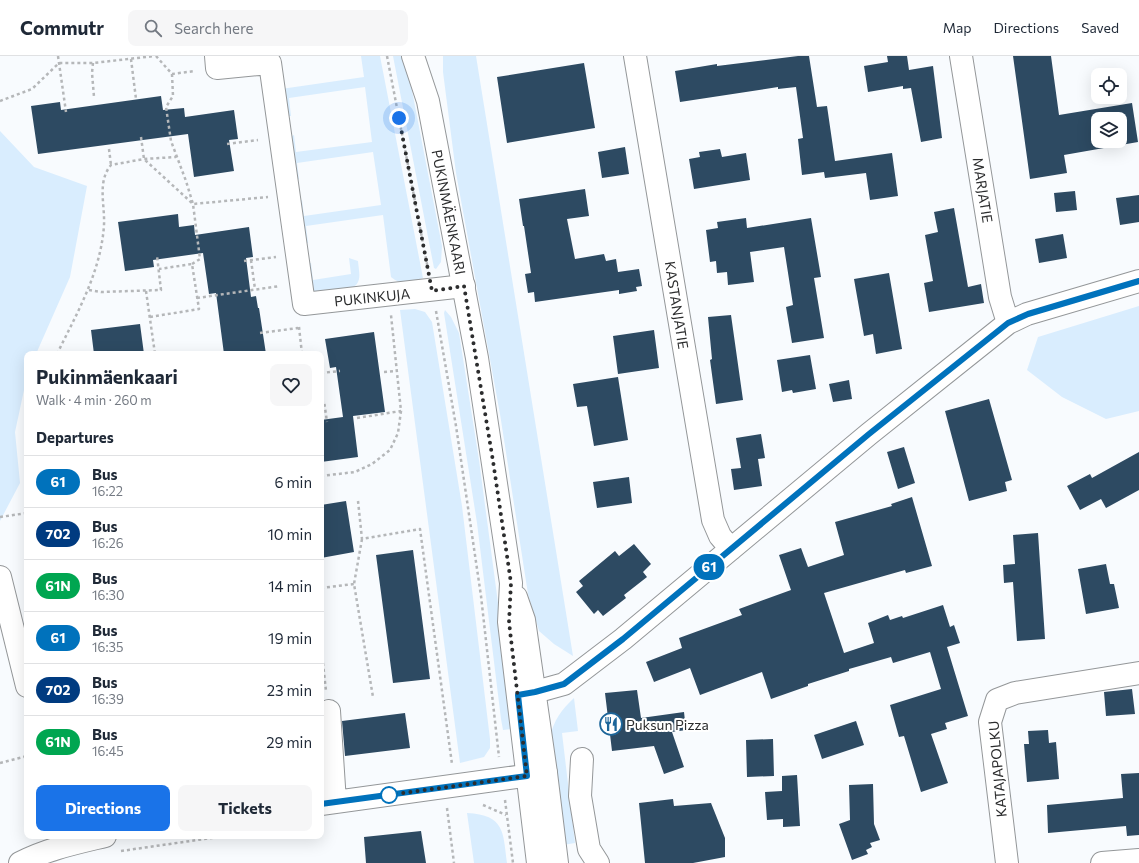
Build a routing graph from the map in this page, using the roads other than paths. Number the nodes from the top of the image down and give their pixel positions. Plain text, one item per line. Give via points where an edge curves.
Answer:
1 (413, 56) edge
2 (427, 56) edge
3 (635, 56) edge
4 (961, 56) edge
5 (216, 62) edge
6 (428, 101) junction
7 (1139, 281) edge
8 (464, 286) junction
9 (1008, 323) junction
10 (731, 549) junction
11 (0, 577) edge
12 (1139, 673) edge
13 (24, 674) edge
14 (526, 693) junction
15 (329, 711) road end
16 (582, 759) dead end
17 (537, 775) junction
18 (328, 803) edge
19 (61, 841) edge
20 (112, 844) edge
21 (1139, 860) edge
22 (20, 863) edge
23 (538, 863) edge
24 (558, 863) edge
25 (598, 863) edge
26 (1007, 863) edge
27 (1102, 863) edge

1 - 6 street, PUKINMÄENKAARI
2 - 6 street, PUKINMÄENKAARI
3 - 10 street, KASTANJATIE via 714,520 720,536
4 - 9 street, MARJATIE via 1000,297
5 - 8 street, PUKINKUJA via 270,63 302,314
6 - 8 street, PUKINMÄENKAARI
7 - 9 street via 1028,314
8 - 14 street, PUKINMÄENKAARI via 493,456 511,583 509,622
9 - 10 street
10 - 14 street via 623,639 564,684
11 - 13 street
12 - 26 street, KATAJAPOLKU via 1015,693 997,700 990,722
14 - 17 street, PUKINMÄENKAARI
15 - 18 street
16 - 25 street via 580,796 589,849
17 - 18 street
17 - 23 street, PUKINMÄENKAARI
17 - 24 street, PUKINMÄENKAARI
19 - 20 street
19 - 22 street
21 - 27 street

